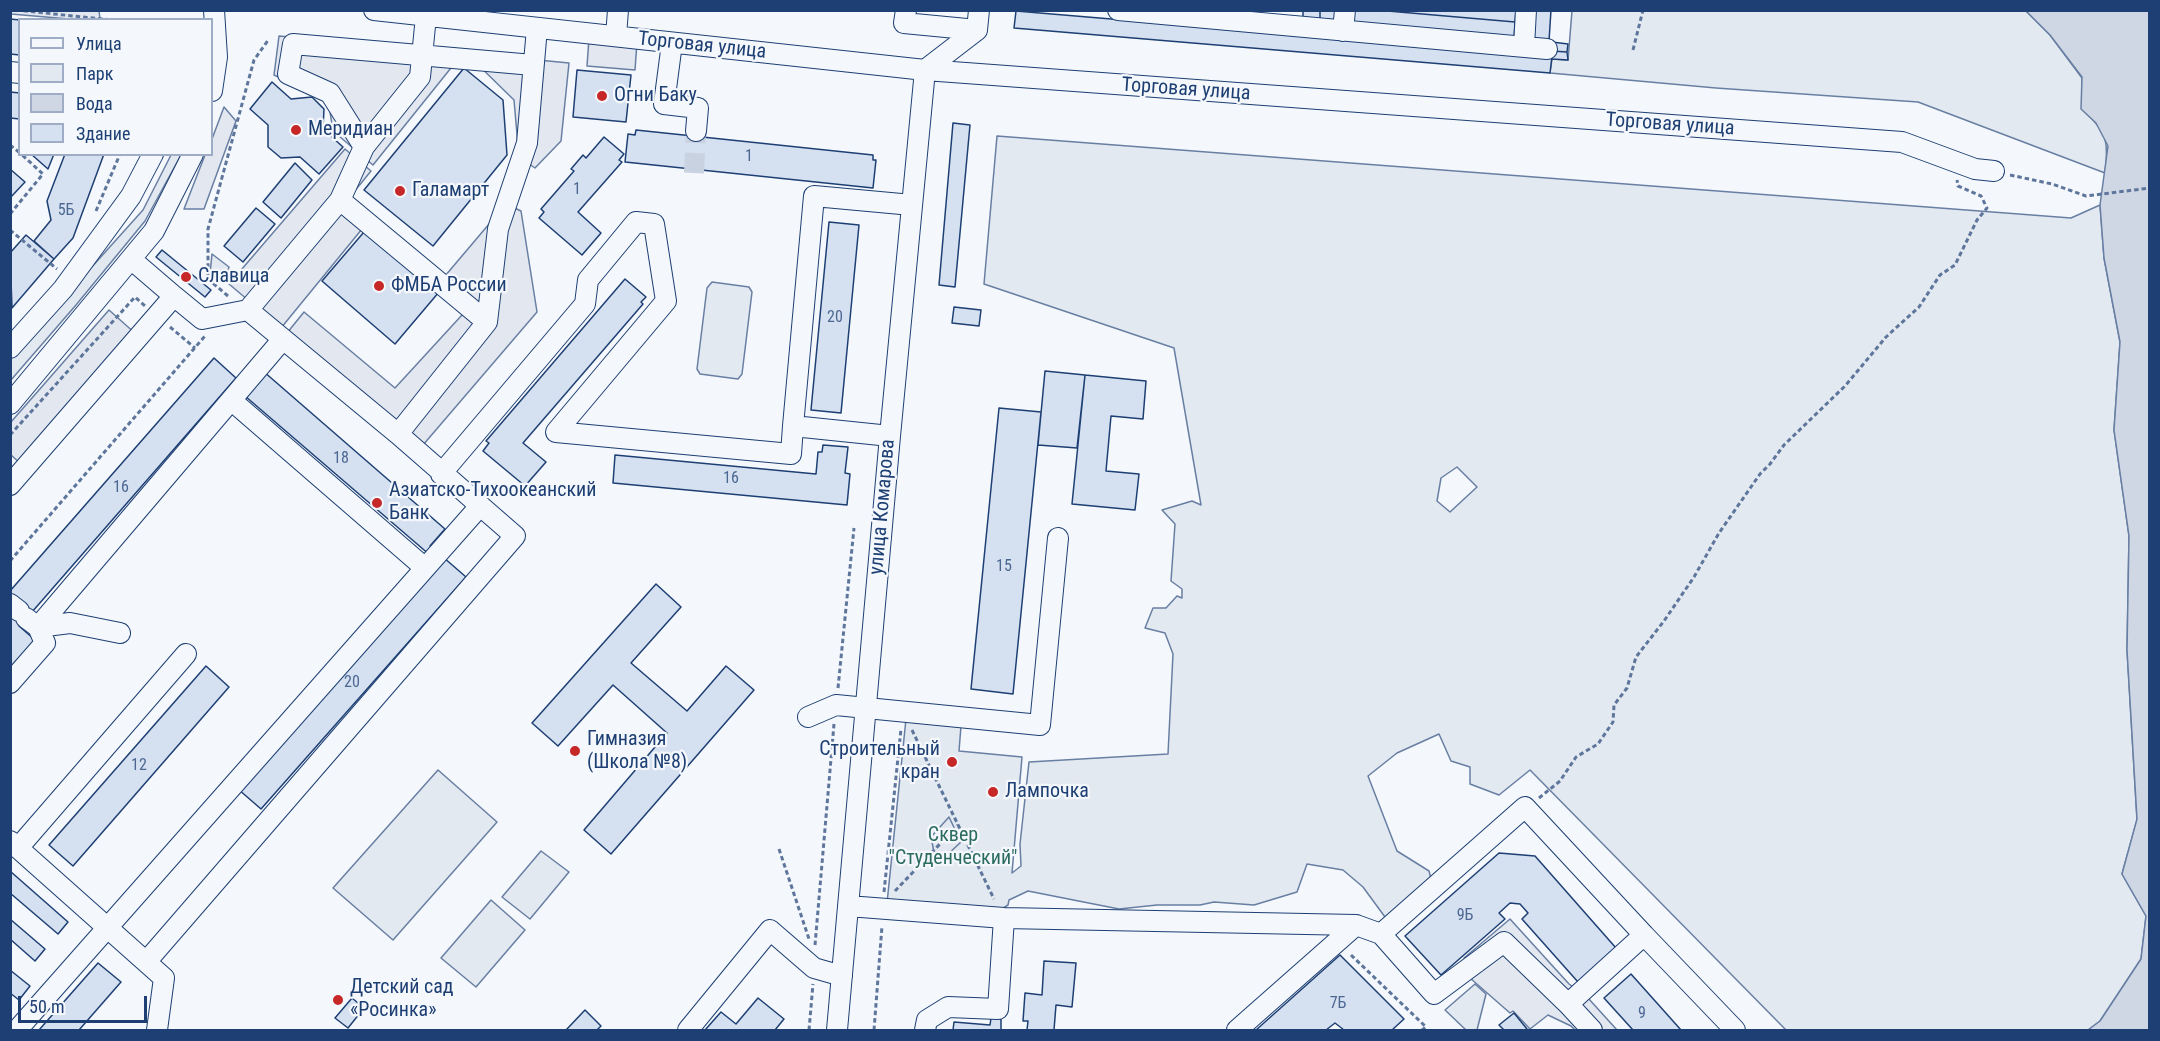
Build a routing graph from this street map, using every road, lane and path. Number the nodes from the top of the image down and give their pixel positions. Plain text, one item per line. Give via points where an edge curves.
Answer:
1 (16, 10) edge
2 (214, 10) edge
3 (374, 10) edge
4 (618, 10) edge
5 (906, 10) edge
6 (979, 10) edge
7 (1118, 10) edge
8 (1345, 10) edge
9 (1526, 10) edge
10 (1643, 10) edge
11 (426, 16) junction
12 (475, 16) edge
13 (1254, 17) edge
14 (93, 18) edge
15 (1293, 18) edge
16 (537, 28) junction
17 (977, 30) junction
18 (1343, 31) junction
19 (616, 36) junction
20 (269, 39) dead end
21 (672, 43) junction
22 (1524, 47) junction
23 (1547, 49) dead end
24 (1633, 50) dead end
25 (422, 55) junction
26 (533, 65) junction
27 (925, 70) junction
28 (213, 84) edge
29 (696, 131) tunnel mouth
30 (364, 147) junction
31 (22, 156) edge
32 (119, 156) edge
33 (152, 156) edge
34 (192, 156) edge
35 (1984, 170) junction
36 (2150, 188) edge
37 (340, 200) junction
38 (912, 205) junction
39 (10, 214) edge
40 (94, 217) dead end
41 (10, 230) edge
42 (132, 260) junction
43 (64, 261) dead end
44 (174, 296) junction
45 (248, 310) junction
46 (225, 314) junction
47 (487, 322) junction
48 (283, 339) junction
49 (10, 348) edge
50 (231, 400) junction
51 (10, 404) edge
52 (793, 426) junction
53 (398, 434) junction
54 (890, 436) junction
55 (441, 474) junction
56 (10, 485) edge
57 (480, 506) junction
58 (854, 528) dead end
59 (1058, 538) dead end
60 (10, 561) edge
61 (425, 568) junction
62 (23, 615) edge
63 (120, 633) dead end
64 (186, 654) dead end
65 (10, 683) edge
66 (836, 705) junction
67 (866, 708) junction
68 (903, 712) junction
69 (808, 717) dead end
70 (1525, 807) junction
71 (958, 825) junction
72 (14, 845) edge
73 (779, 849) dead end
74 (848, 906) junction
75 (883, 906) junction
76 (1004, 918) junction
77 (1356, 925) junction
78 (107, 927) junction
79 (1381, 934) junction
80 (1644, 935) junction
81 (1345, 949) dead end
82 (814, 961) junction
83 (146, 962) junction
84 (842, 976) junction
85 (1568, 1004) junction
86 (17, 1030) edge
87 (158, 1030) edge
88 (688, 1030) edge
89 (809, 1030) edge
90 (837, 1030) edge
91 (874, 1030) edge
92 (925, 1030) edge
93 (1237, 1030) edge
94 (1422, 1030) edge
95 (1592, 1030) edge
96 (1735, 1030) edge

1 - 14 path
2 - 28 street via 217,57
3 - 11 street, Торговая улица
4 - 19 street
5 - 17 street via 904,22
6 - 17 street
7 - 13 street
8 - 18 street
9 - 22 street
10 - 24 path
11 - 12 street, Торговая улица
11 - 25 street
12 - 16 street, Торговая улица
13 - 15 street
15 - 18 street
16 - 19 street, Торговая улица
16 - 26 street
17 - 27 street
18 - 22 street
19 - 21 street, Торговая улица
20 - 46 path via 254,60 208,229 208,279 236,302
21 - 27 street, Торговая улица
21 - 29 street via 664,104 698,108
22 - 23 street
25 - 26 street
25 - 30 street via 420,77
25 - 30 street via 293,44 288,74 330,93
26 - 47 street via 527,143 498,229
27 - 35 street, Торговая улица via 1902,142
27 - 38 street, улица Комарова
30 - 37 street
31 - 39 path via 43,174
32 - 40 path
33 - 49 street via 131,196 75,273
34 - 42 street via 154,231
35 - 36 path via 2052,184 2086,196
35 - 70 path via 1957,176 1958,186 1982,196 1986,208 1956,265 1940,275 1919,307 1886,337 1760,474 1636,657 1627,688 1614,705 1613,722 1598,744 1576,757 1560,781
37 - 45 street
37 - 47 street
38 - 52 street via 814,196
38 - 54 street, улица Комарова
41 - 43 path via 57,269
42 - 44 street
42 - 51 street
44 - 46 street via 202,320
44 - 56 street
45 - 46 street
45 - 48 street
46 - 60 path
47 - 53 street
48 - 50 street
48 - 53 street
50 - 61 street
50 - 62 street
52 - 54 street
52 - 55 street via 790,454 556,432 666,301 654,224 636,222 588,280 585,304
53 - 55 street
54 - 67 street, улица Комарова
55 - 57 street
57 - 61 street
57 - 83 street via 515,536
58 - 66 path
59 - 68 street via 1040,725
61 - 78 street
62 - 63 street
62 - 65 street via 45,643
64 - 72 street
66 - 67 street
66 - 69 street
66 - 82 path
67 - 68 street
67 - 74 street, улица Комарова
68 - 71 path
68 - 75 path
70 - 79 street
70 - 80 street
71 - 75 path
71 - 76 path
72 - 78 street
73 - 82 path
74 - 75 street
74 - 84 street, улица Комарова
75 - 76 street
75 - 91 path
76 - 77 street
76 - 92 street via 998,1009 948,1007 927,1020
77 - 79 street
77 - 93 street
78 - 83 street
78 - 86 street
79 - 85 street via 1434,994 1504,942
80 - 85 street
80 - 96 street
81 - 94 path via 1426,1027
82 - 84 street
82 - 88 street via 770,930
82 - 89 path
83 - 87 street via 164,978
84 - 90 street, улица Комарова
85 - 95 street

